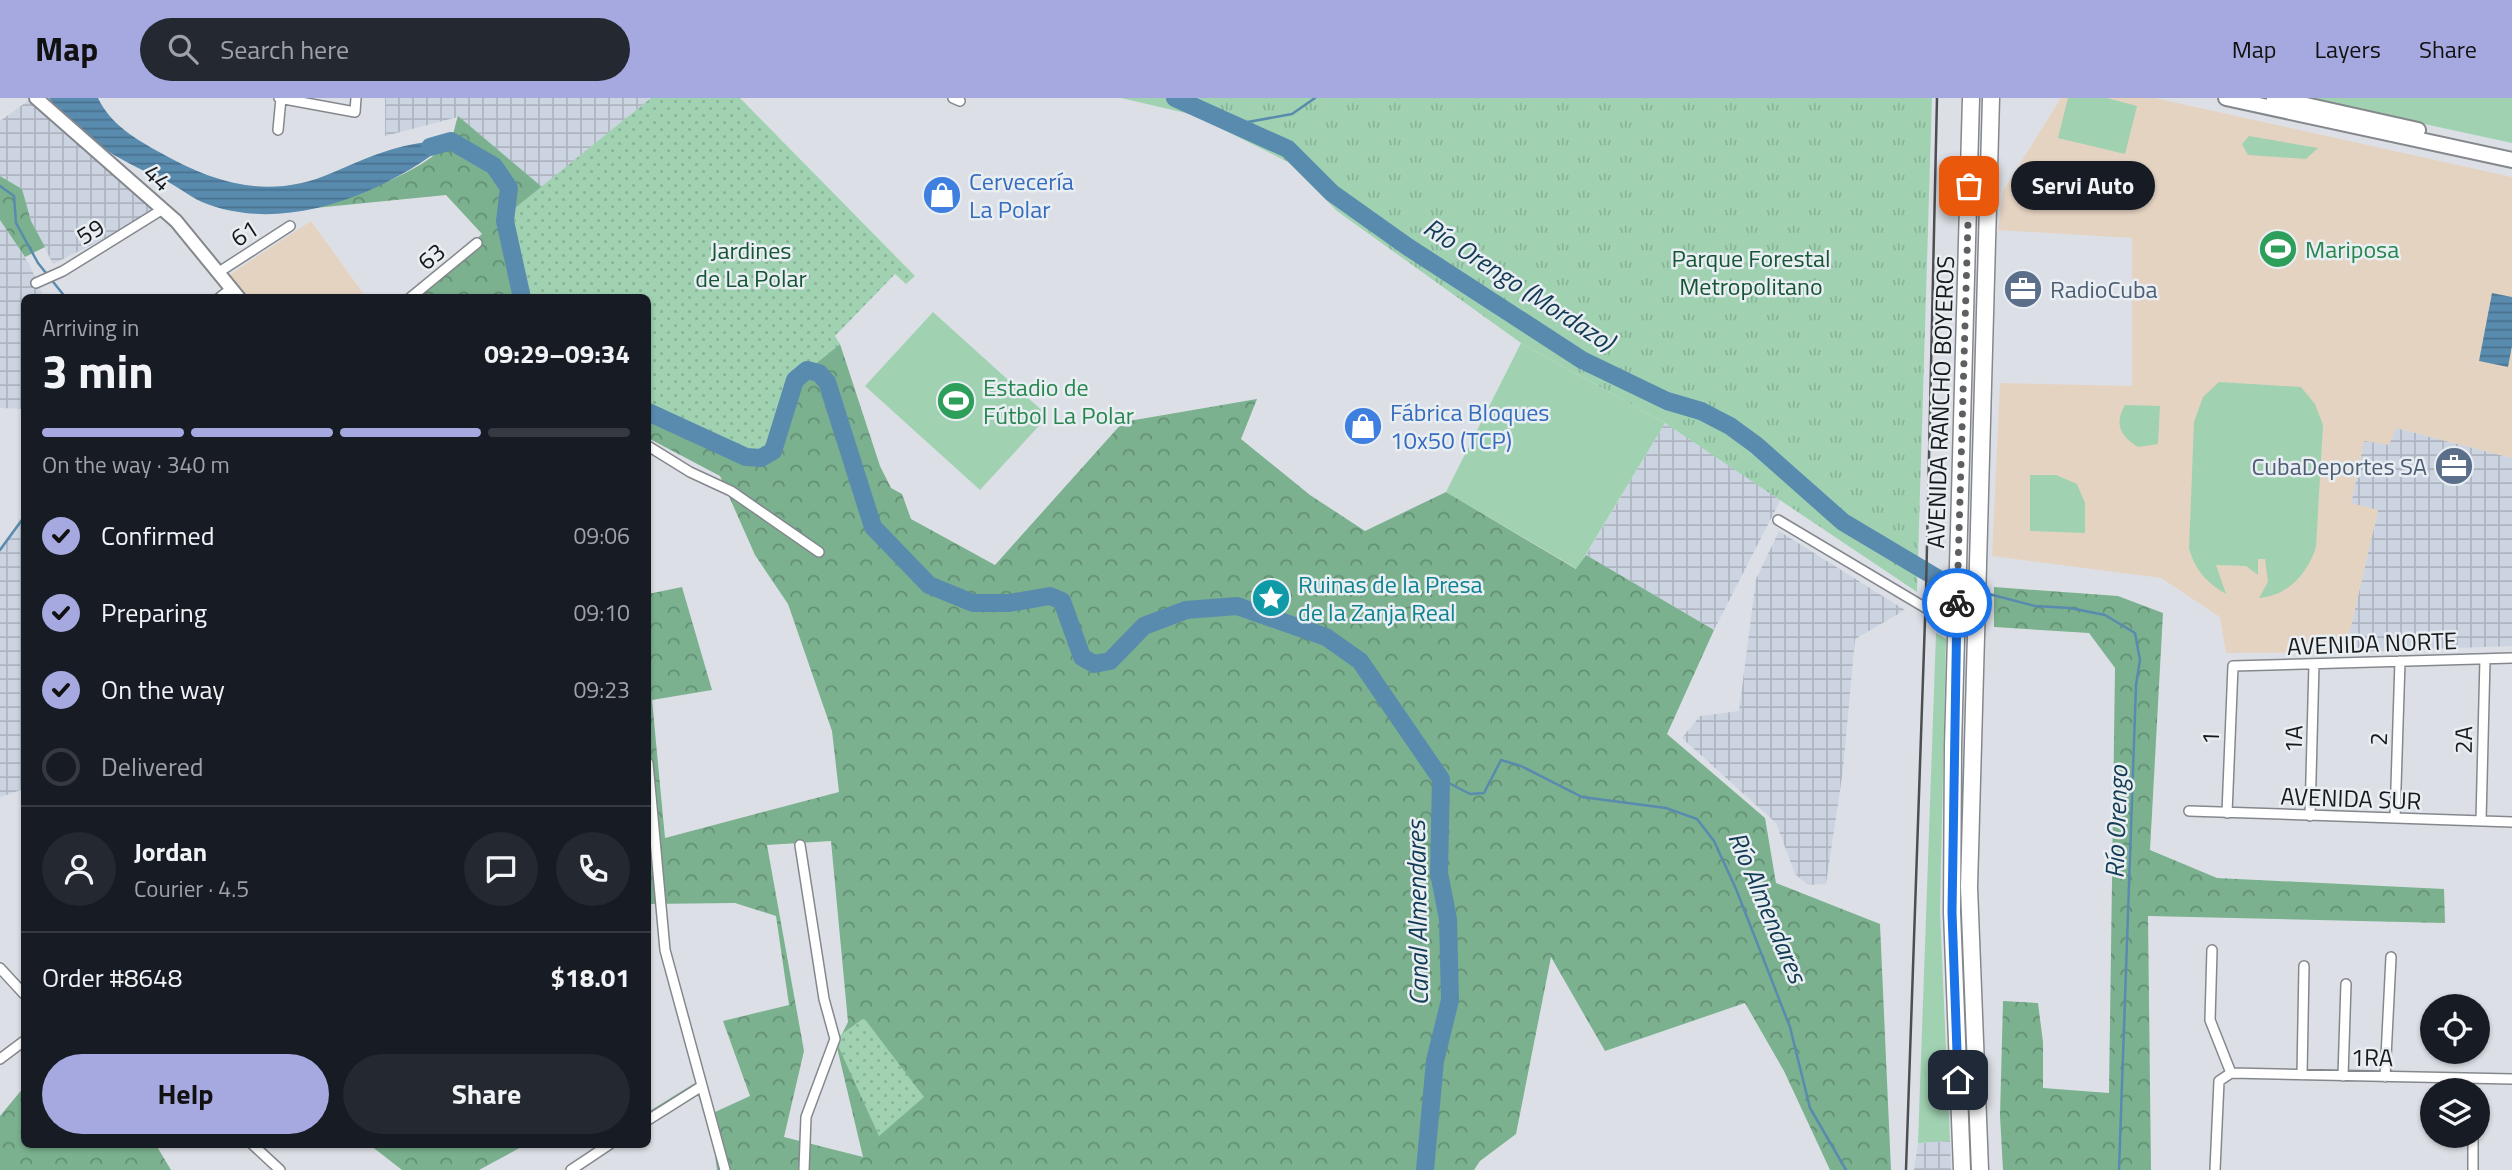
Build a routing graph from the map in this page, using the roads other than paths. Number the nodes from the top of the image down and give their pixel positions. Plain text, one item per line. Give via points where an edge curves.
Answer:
1 (36, 98) edge
2 (280, 98) edge
3 (356, 98) edge
4 (1972, 98) edge
5 (1991, 98) edge
6 (2226, 98) edge
7 (2274, 98) edge
8 (278, 130) dead end
9 (2512, 150) edge
10 (2512, 160) edge
11 (163, 209) junction
12 (290, 226) dead end
13 (477, 243) dead end
14 (219, 272) junction
15 (36, 282) dead end
16 (235, 293) edge
17 (415, 294) edge
18 (651, 448) edge
19 (1779, 520) dead end
20 (819, 552) dead end
21 (1956, 626) junction
22 (2512, 658) edge
23 (2485, 659) junction
24 (2400, 661) junction
25 (2314, 664) junction
26 (2233, 666) joint
27 (2189, 811) dead end
28 (2227, 813) junction
29 (2309, 816) junction
30 (2395, 818) junction
31 (2481, 821) junction
32 (2512, 822) edge
33 (651, 840) edge
34 (800, 845) dead end
35 (652, 866) edge
36 (2212, 950) dead end
37 (2391, 957) dead end
38 (2304, 967) dead end
39 (0, 968) edge
40 (2346, 984) dead end
41 (21, 991) edge
42 (21, 1043) edge
43 (0, 1059) edge
44 (2231, 1073) junction
45 (2302, 1075) junction
46 (2343, 1076) junction
47 (2385, 1077) junction
48 (2430, 1078) edge
49 (2490, 1079) edge
50 (2512, 1079) edge
51 (702, 1086) junction
52 (651, 1118) edge
53 (255, 1148) edge
54 (604, 1148) edge
55 (2473, 1148) edge
56 (280, 1170) edge
57 (570, 1170) edge
58 (724, 1170) edge
59 (804, 1170) edge
60 (1962, 1170) edge
61 (1980, 1170) edge
62 (2215, 1170) edge
63 (2473, 1170) edge

1 - 11 street, 44
2 - 3 street via 355,112
2 - 8 street
4 - 21 highway, AVENIDA RANCHO BOYEROS
5 - 61 highway, AVENIDA RANCHO BOYEROS via 1969,887
6 - 10 main road
7 - 9 main road
11 - 14 street, 44
11 - 15 street, 59
12 - 14 street, 61
13 - 17 street, 63
14 - 16 street, 44
18 - 20 street via 731,491
19 - 21 street
21 - 60 highway, AVENIDA RANCHO BOYEROS via 1952,912
22 - 23 street, AVENIDA NORTE
23 - 24 street, AVENIDA NORTE
23 - 31 street, 2A
24 - 25 street, AVENIDA NORTE
24 - 30 street, 2
25 - 26 street, AVENIDA NORTE
25 - 29 street, 1A
26 - 28 street, 1
27 - 28 street, AVENIDA SUR
28 - 29 street, AVENIDA SUR
29 - 30 street, AVENIDA SUR
30 - 31 street, AVENIDA SUR
31 - 32 street, AVENIDA SUR
33 - 35 street
34 - 59 street via 824,999 835,1039 806,1117
35 - 51 street via 667,959
36 - 44 street via 2210,1020
37 - 47 street
38 - 45 street
39 - 41 street
40 - 46 street
42 - 43 street
44 - 45 street, 1RA
44 - 62 street via 2219,1081
45 - 46 street, 1RA
46 - 47 street, 1RA
47 - 48 street, 1RA
49 - 50 street, 1RA
51 - 52 street
51 - 58 street
53 - 56 street
54 - 57 street
55 - 63 street

